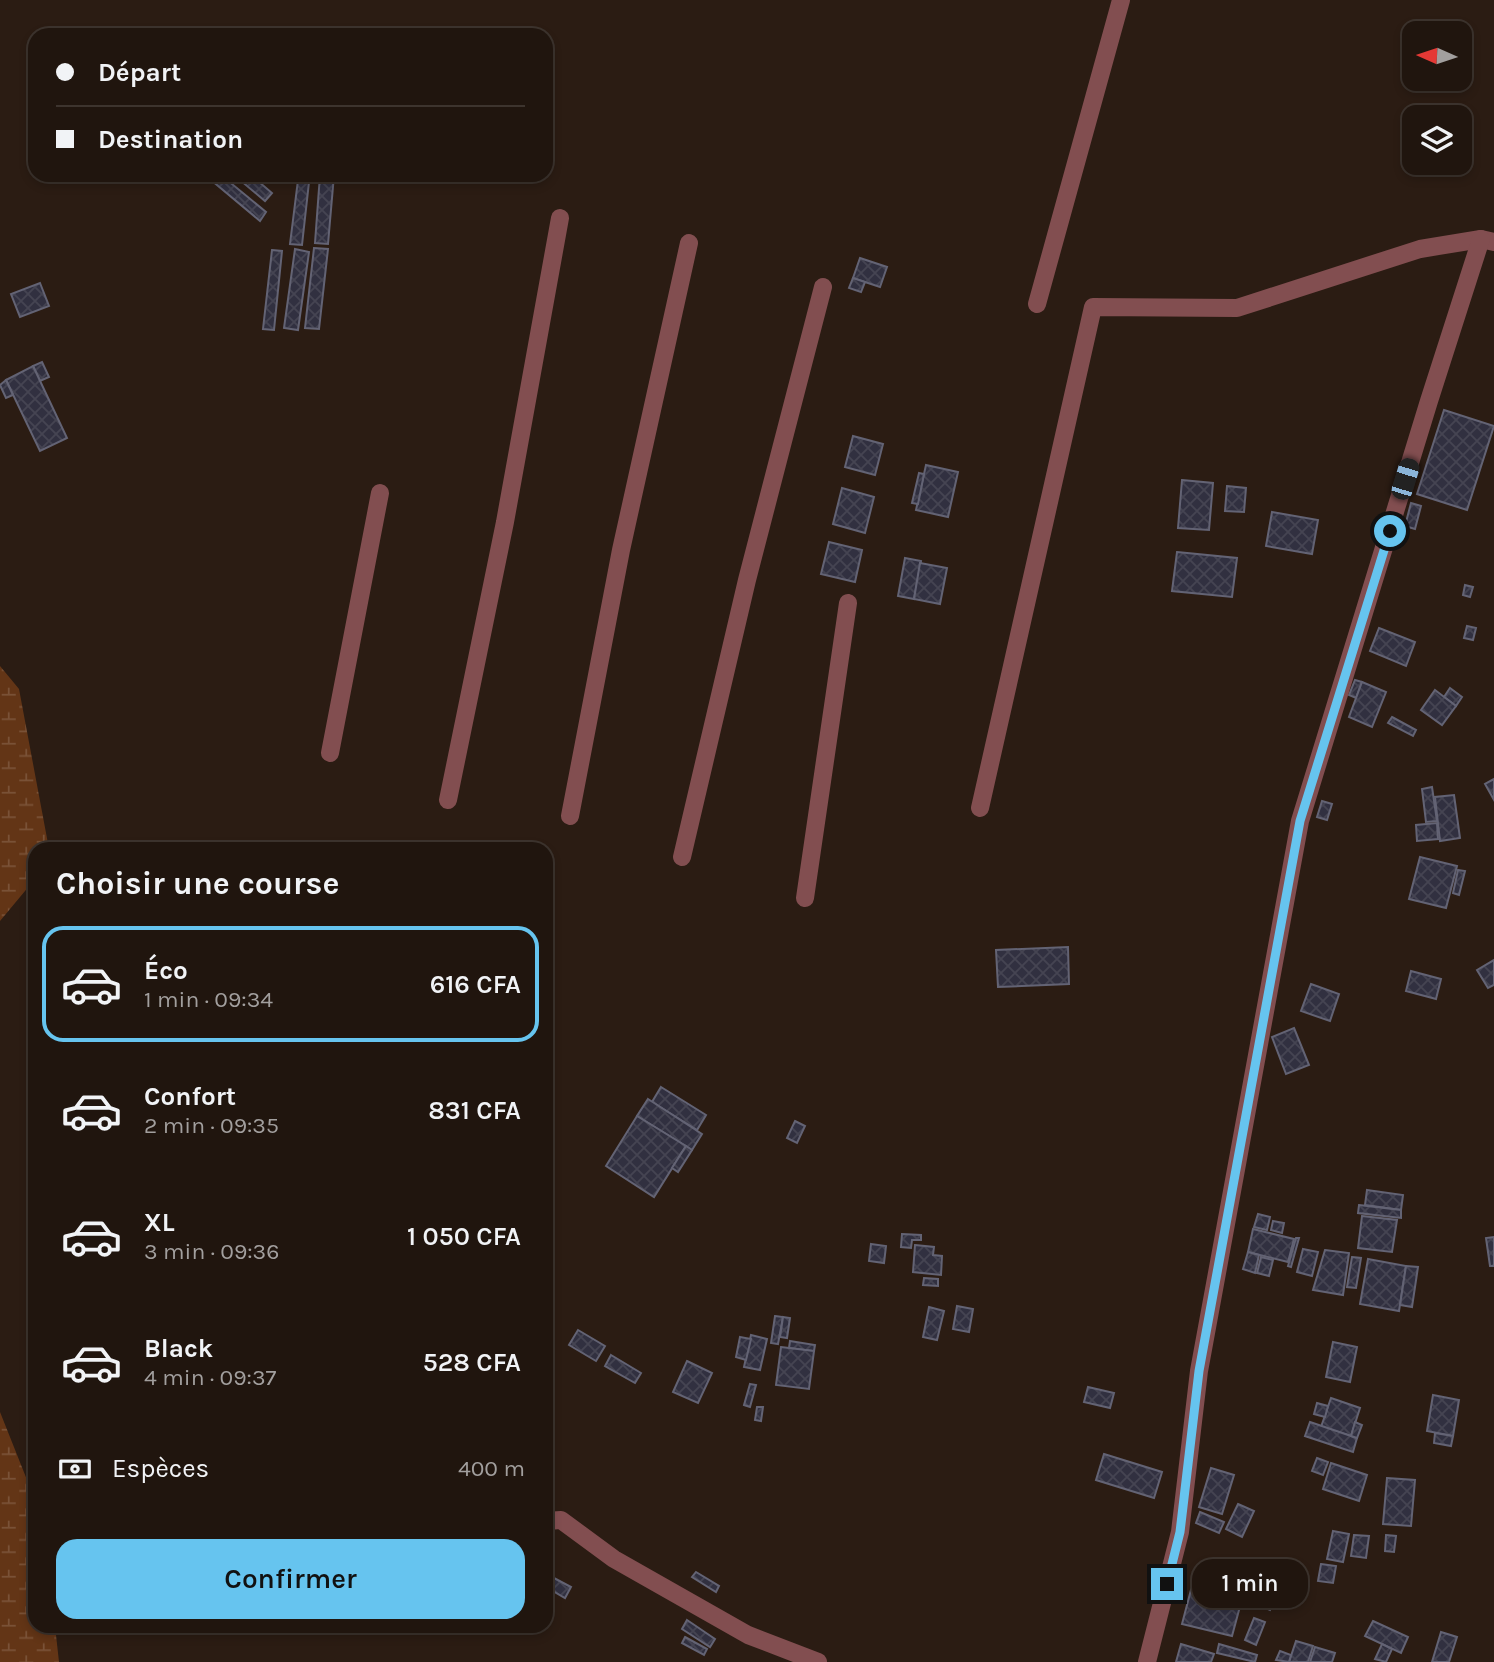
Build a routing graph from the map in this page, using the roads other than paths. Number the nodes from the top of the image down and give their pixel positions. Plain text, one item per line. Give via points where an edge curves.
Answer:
1 (1121, 0) edge
2 (559, 218) dead end
3 (1488, 241) edge
4 (689, 243) dead end
5 (823, 288) dead end
6 (1037, 304) dead end
7 (380, 493) dead end
8 (848, 603) dead end
9 (330, 753) dead end
10 (448, 800) dead end
11 (980, 808) dead end
12 (570, 816) dead end
13 (682, 857) dead end
14 (805, 898) dead end
15 (553, 1521) edge
16 (818, 1662) edge
17 (1147, 1662) edge

1 - 6 street
2 - 10 street via 505,522
3 - 11 street via 1420,249 1237,308 1093,307
3 - 17 street via 1429,401 1300,821 1199,1371 1180,1532
4 - 12 street via 621,550
5 - 13 street via 747,580
7 - 9 street
8 - 14 street
15 - 16 street via 561,1520 614,1559 748,1635

